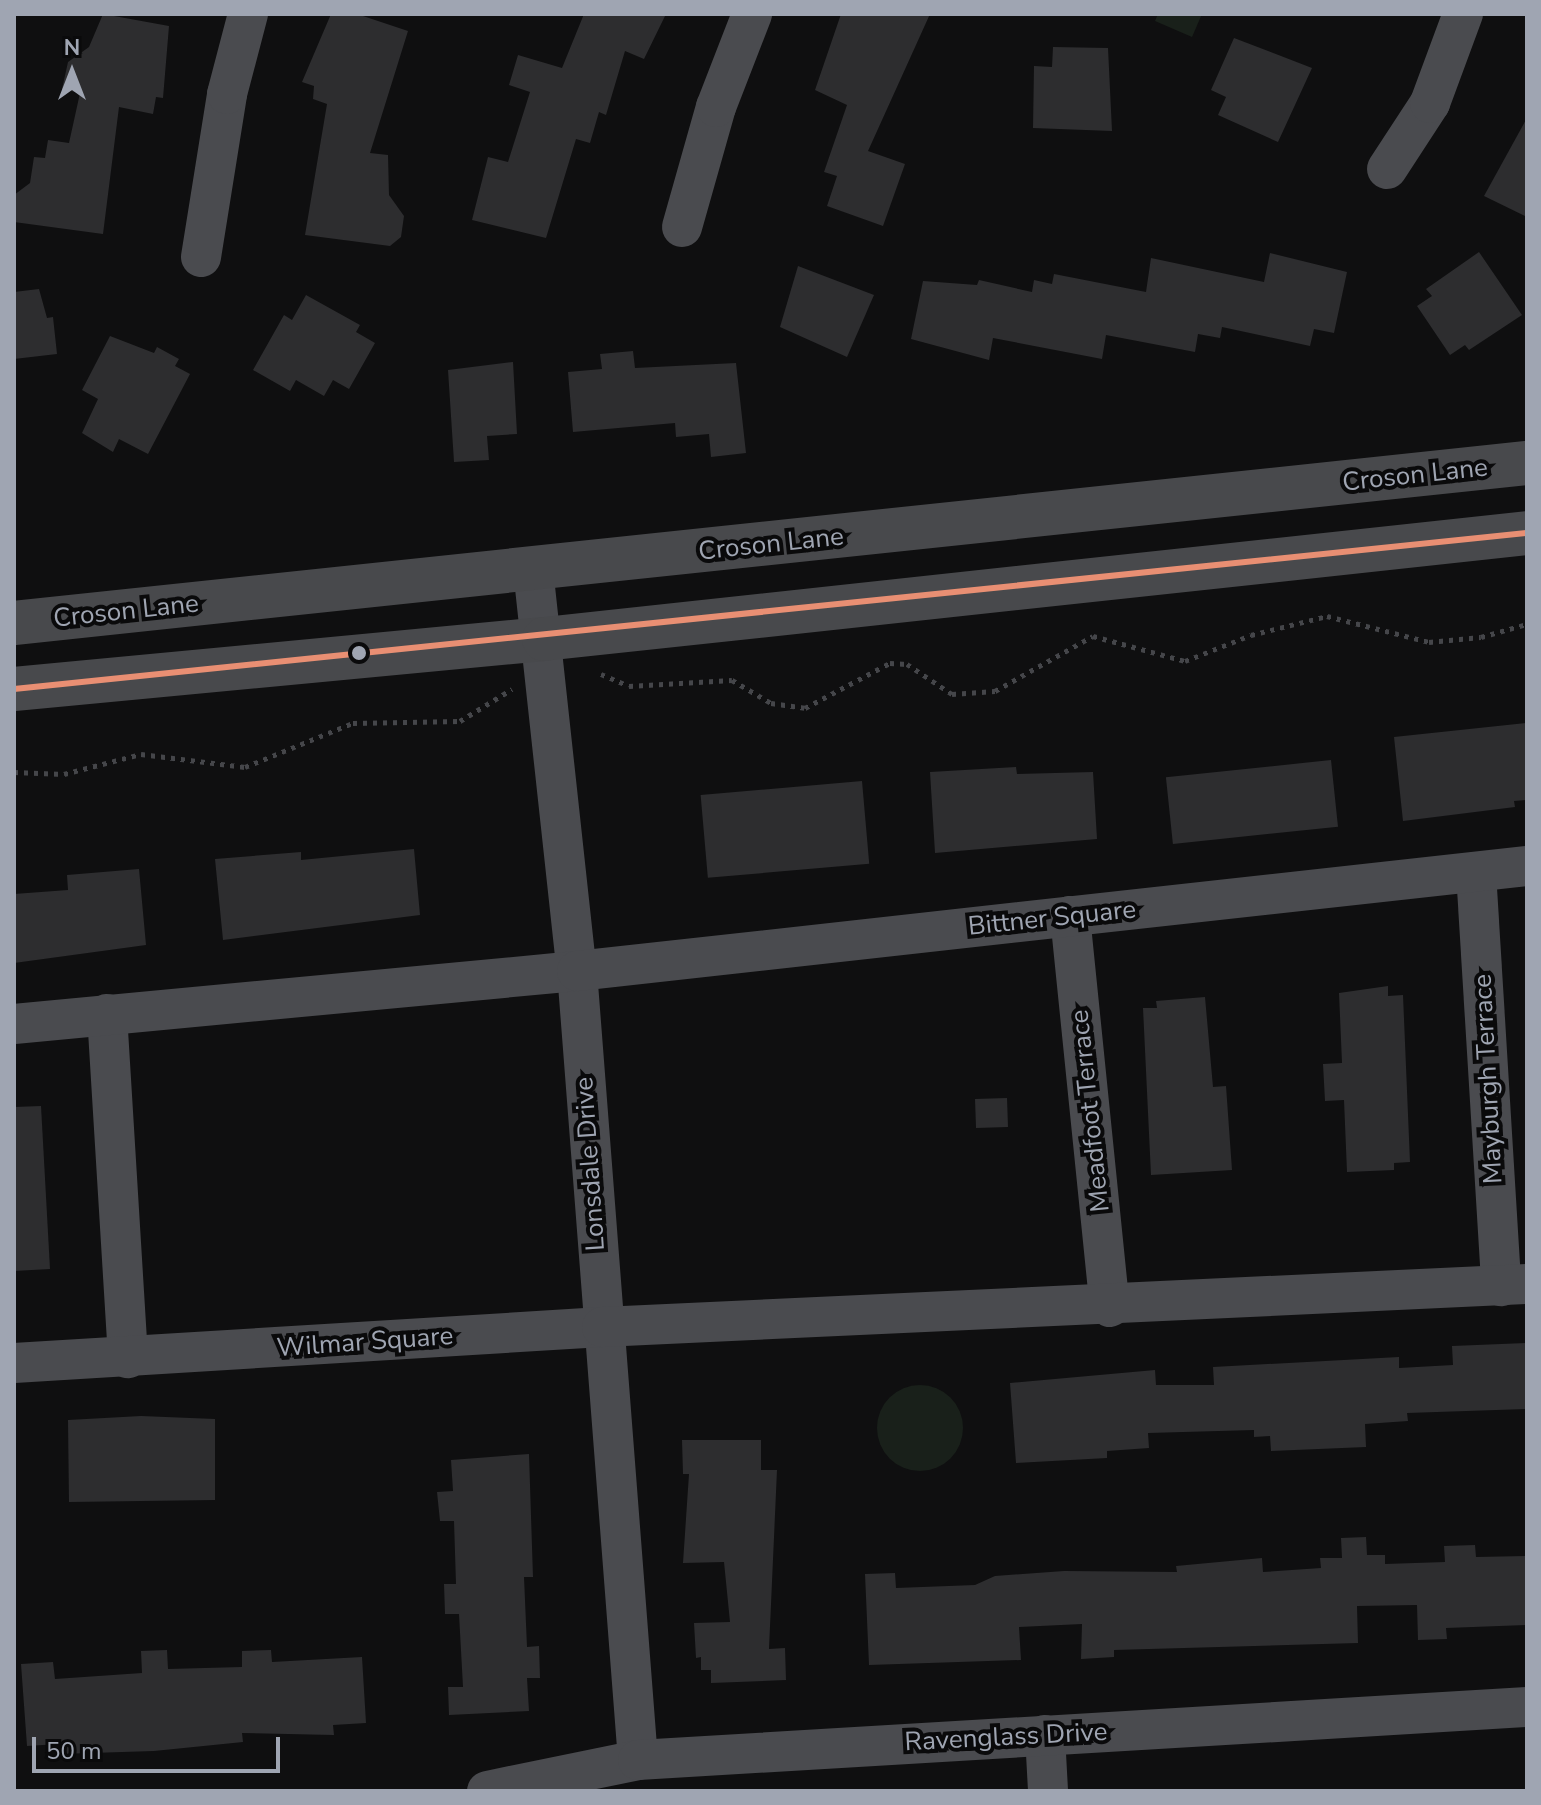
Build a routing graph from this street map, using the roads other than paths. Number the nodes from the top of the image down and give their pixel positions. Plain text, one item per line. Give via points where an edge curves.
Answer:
1 (248, 14) edge
2 (752, 14) edge
3 (1463, 14) edge
4 (1387, 169) dead end
5 (682, 227) dead end
6 (201, 257) dead end
7 (1527, 463) edge
8 (1527, 533) edge
9 (533, 569) junction
10 (14, 623) edge
11 (546, 660) junction
12 (14, 689) edge
13 (1527, 866) edge
14 (1476, 872) junction
15 (1070, 916) junction
16 (577, 971) junction
17 (107, 1014) junction
18 (14, 1024) edge
19 (1514, 1285) edge
20 (1110, 1307) junction
21 (602, 1327) junction
22 (128, 1358) junction
23 (14, 1363) edge
24 (1527, 1707) edge
25 (1045, 1735) junction
26 (638, 1760) junction
27 (487, 1791) edge
28 (1048, 1791) edge

1 - 6 street via 227,94
2 - 5 street via 716,107
3 - 4 street via 1430,103
7 - 9 main road, Croson Lane
8 - 11 main road
9 - 10 main road, Croson Lane
9 - 11 street, Lonsdale Drive
11 - 12 main road
11 - 16 street, Lonsdale Drive
13 - 14 street, Bittner Square
14 - 15 street, Bittner Square
14 - 19 street, Mayburgh Terrace
15 - 16 street, Bittner Square
15 - 20 street, Meadfoot Terrace
16 - 17 street
16 - 21 street, Lonsdale Drive
17 - 18 street
17 - 22 street
19 - 20 street
20 - 21 street
21 - 22 street, Wilmar Square
21 - 26 street, Lonsdale Drive
22 - 23 street, Wilmar Square
24 - 25 street, Ravenglass Drive
25 - 26 street, Ravenglass Drive
25 - 28 street
26 - 27 street, Ravenglass Drive

